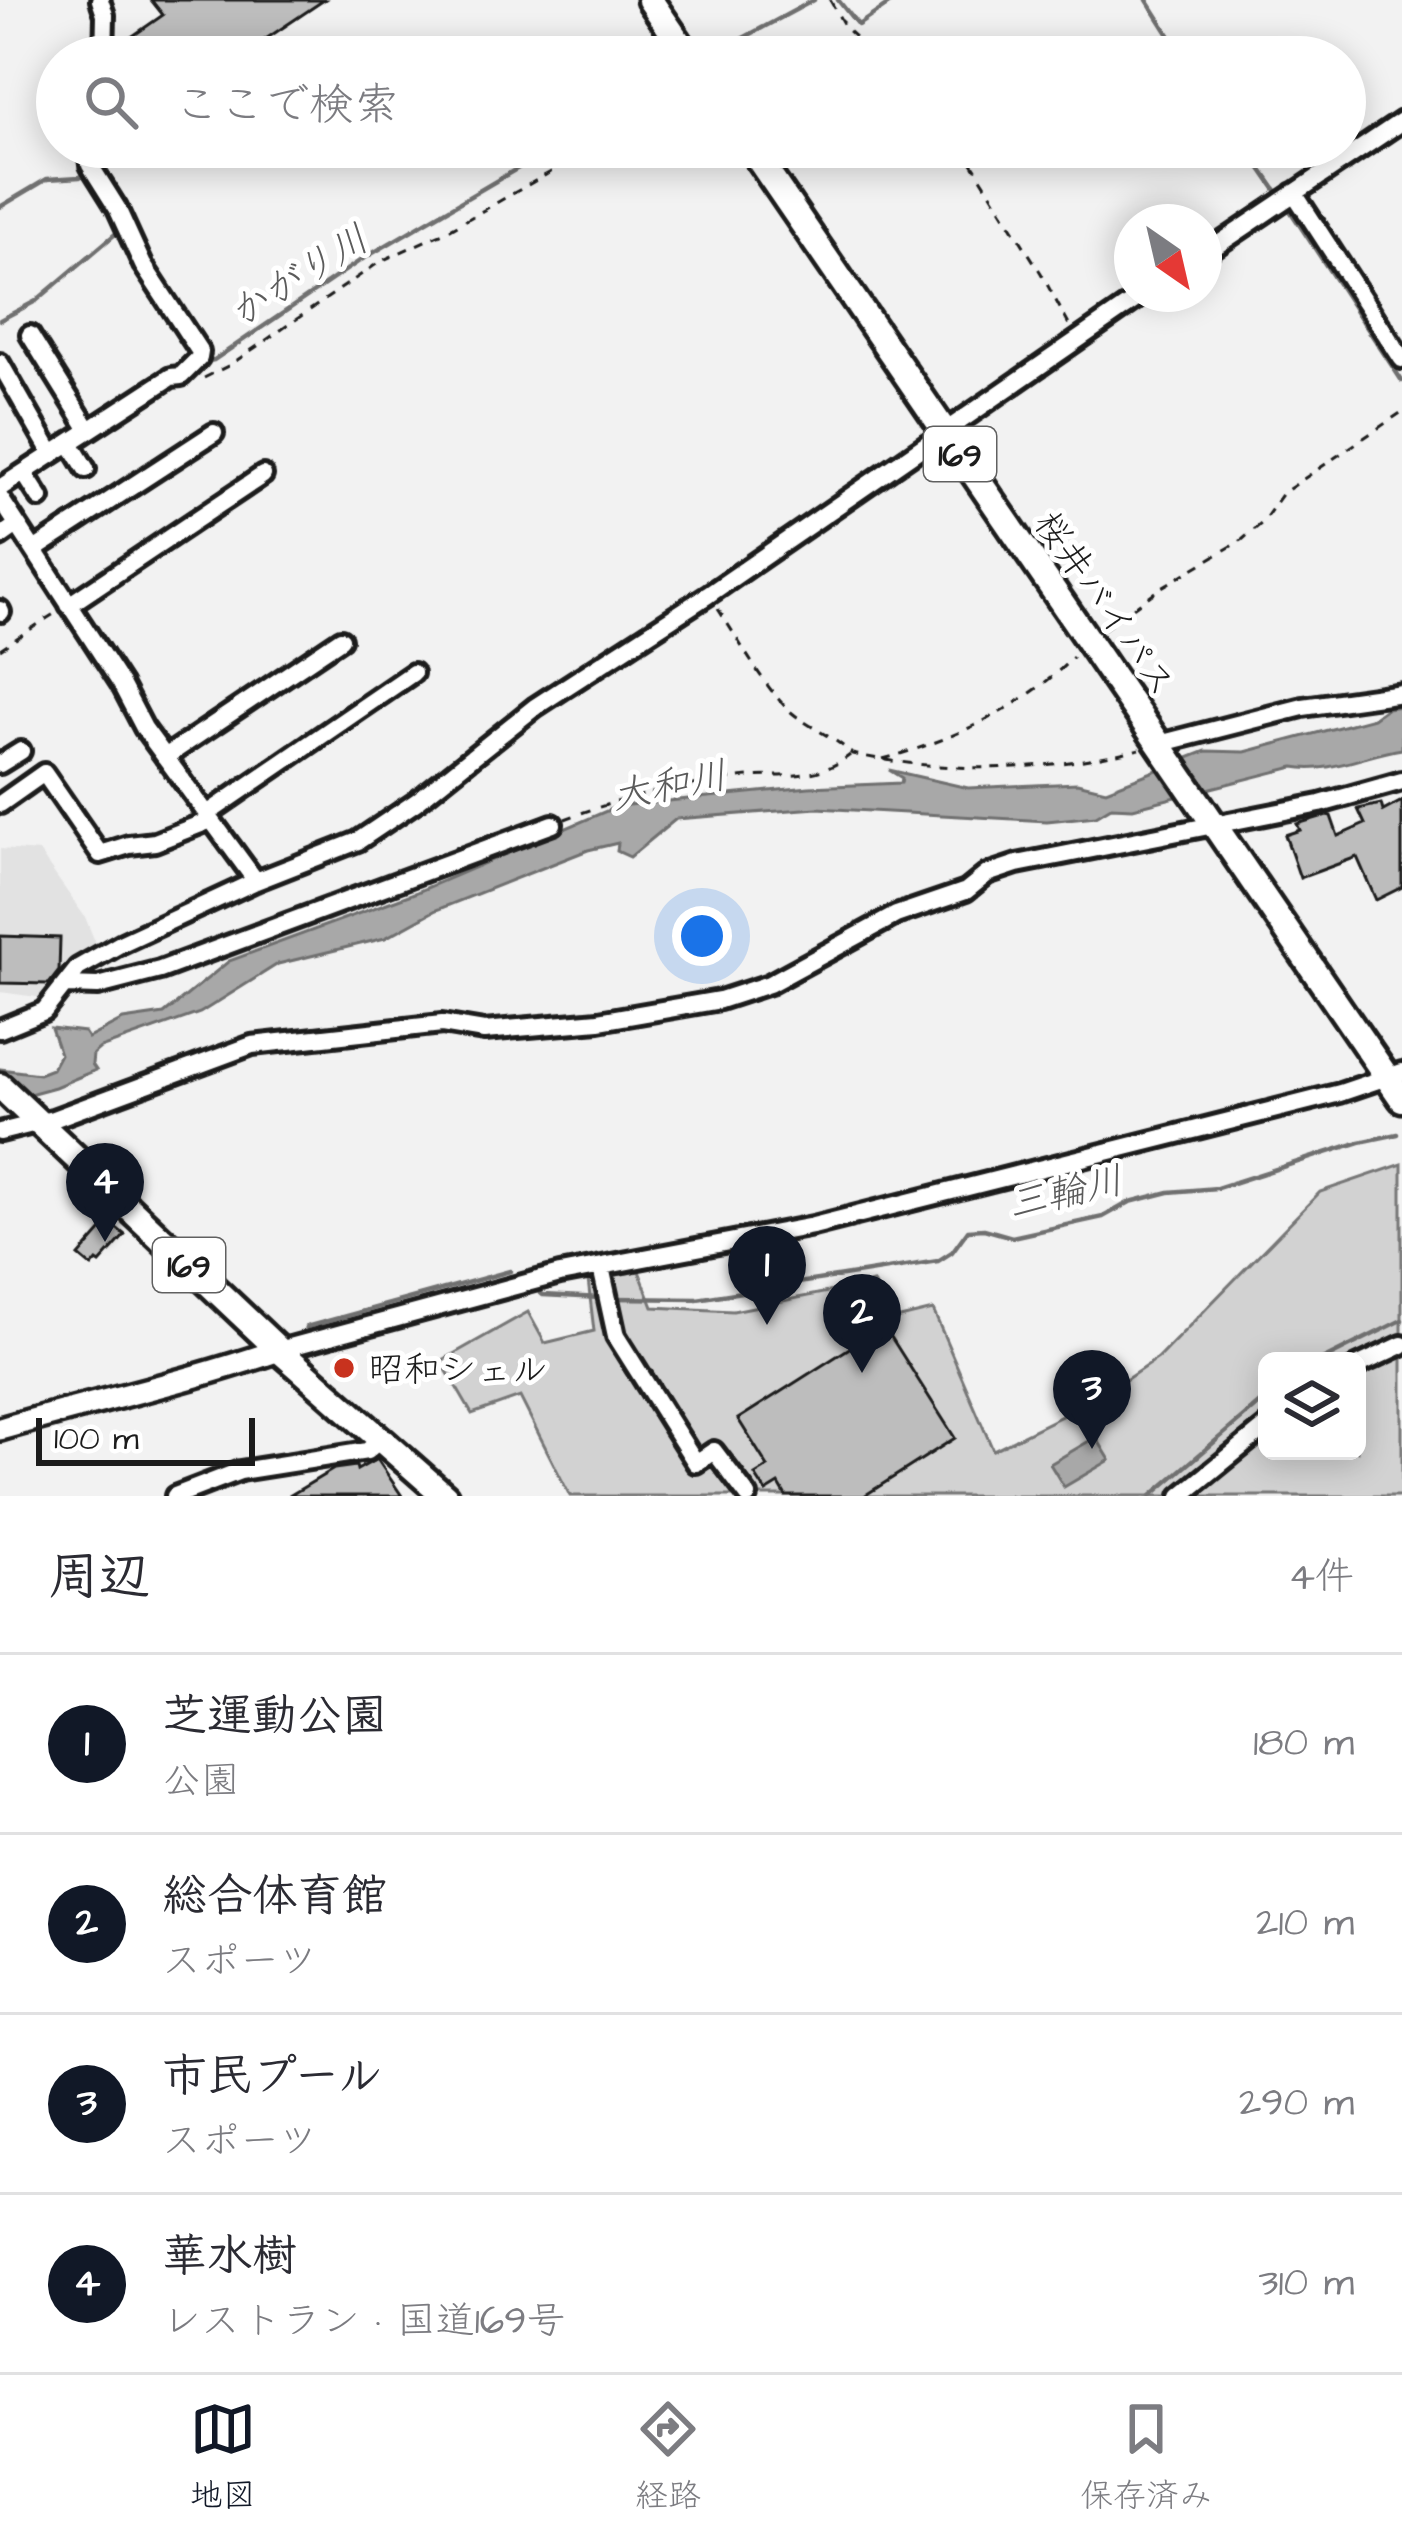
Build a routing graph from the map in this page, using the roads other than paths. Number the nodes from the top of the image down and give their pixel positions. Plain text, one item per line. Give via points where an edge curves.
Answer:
1 (100, 0) edge
2 (650, 0) edge
3 (104, 36) edge
4 (675, 36) edge
5 (1402, 121) edge
6 (1366, 145) edge
7 (92, 168) edge
8 (765, 168) edge
9 (1332, 168) edge
10 (1294, 193) junction
11 (1222, 242) edge
12 (1117, 312) edge
13 (30, 335) dead end
14 (1402, 359) edge
15 (0, 363) edge
16 (89, 430) junction
17 (214, 433) dead end
18 (945, 433) junction
19 (70, 442) junction
20 (52, 454) junction
21 (86, 469) dead end
22 (24, 472) junction
23 (263, 475) dead end
24 (0, 488) edge
25 (0, 498) edge
26 (40, 498) dead end
27 (17, 525) junction
28 (0, 537) edge
29 (34, 550) junction
30 (69, 605) junction
31 (340, 639) dead end
32 (413, 673) dead end
33 (1402, 693) edge
34 (20, 751) dead end
35 (1165, 752) junction
36 (165, 757) junction
37 (0, 764) edge
38 (1402, 781) edge
39 (0, 804) edge
40 (1208, 816) junction
41 (208, 817) junction
42 (554, 824) road end
43 (256, 881) junction
44 (66, 985) junction
45 (0, 1029) edge
46 (1397, 1083) edge
47 (0, 1086) edge
48 (36, 1120) junction
49 (0, 1132) edge
50 (603, 1273) junction
51 (1402, 1346) edge
52 (279, 1350) junction
53 (1366, 1362) edge
54 (0, 1429) edge
55 (1258, 1433) edge
56 (380, 1440) junction
57 (175, 1496) edge
58 (446, 1496) edge
59 (748, 1496) edge
60 (1181, 1496) edge

1 - 3 street
2 - 4 highway
5 - 6 street
7 - 16 street via 200,352 178,376
8 - 18 highway, 桜井バイパス / 169
9 - 10 street
10 - 11 street
10 - 14 street
12 - 18 street
13 - 16 street
15 - 20 street
16 - 19 street
17 - 29 street
18 - 35 highway, 桜井バイパス / 169
18 - 43 street via 535,706 358,841
19 - 20 street
19 - 21 street
20 - 22 street
22 - 24 street
22 - 26 street
23 - 30 street
25 - 27 street
27 - 28 street
27 - 29 street
29 - 30 street
30 - 36 street
31 - 36 street
32 - 41 street
33 - 35 street via 1303,707
34 - 37 street
35 - 40 highway, 桜井バイパス / 169
36 - 41 street
38 - 40 street via 1320,804
39 - 41 street via 44,773 100,854 155,842
40 - 46 highway, 桜井バイパス / 169
40 - 48 street via 987,874 966,891 896,915 769,983 720,1000 598,1021 484,1030 442,1024 252,1045
41 - 43 street
42 - 44 street via 160,970 98,986
43 - 44 street via 122,943 78,968
44 - 45 street via 44,1011
46 - 50 street
47 - 48 highway, 169
48 - 49 street
48 - 52 highway, 169
50 - 52 street via 560,1274
50 - 59 street via 616,1336 696,1463 714,1451
51 - 53 street
52 - 54 main road
52 - 56 highway, 169
55 - 60 street
56 - 57 street via 367,1451 240,1471
56 - 58 highway, 169

